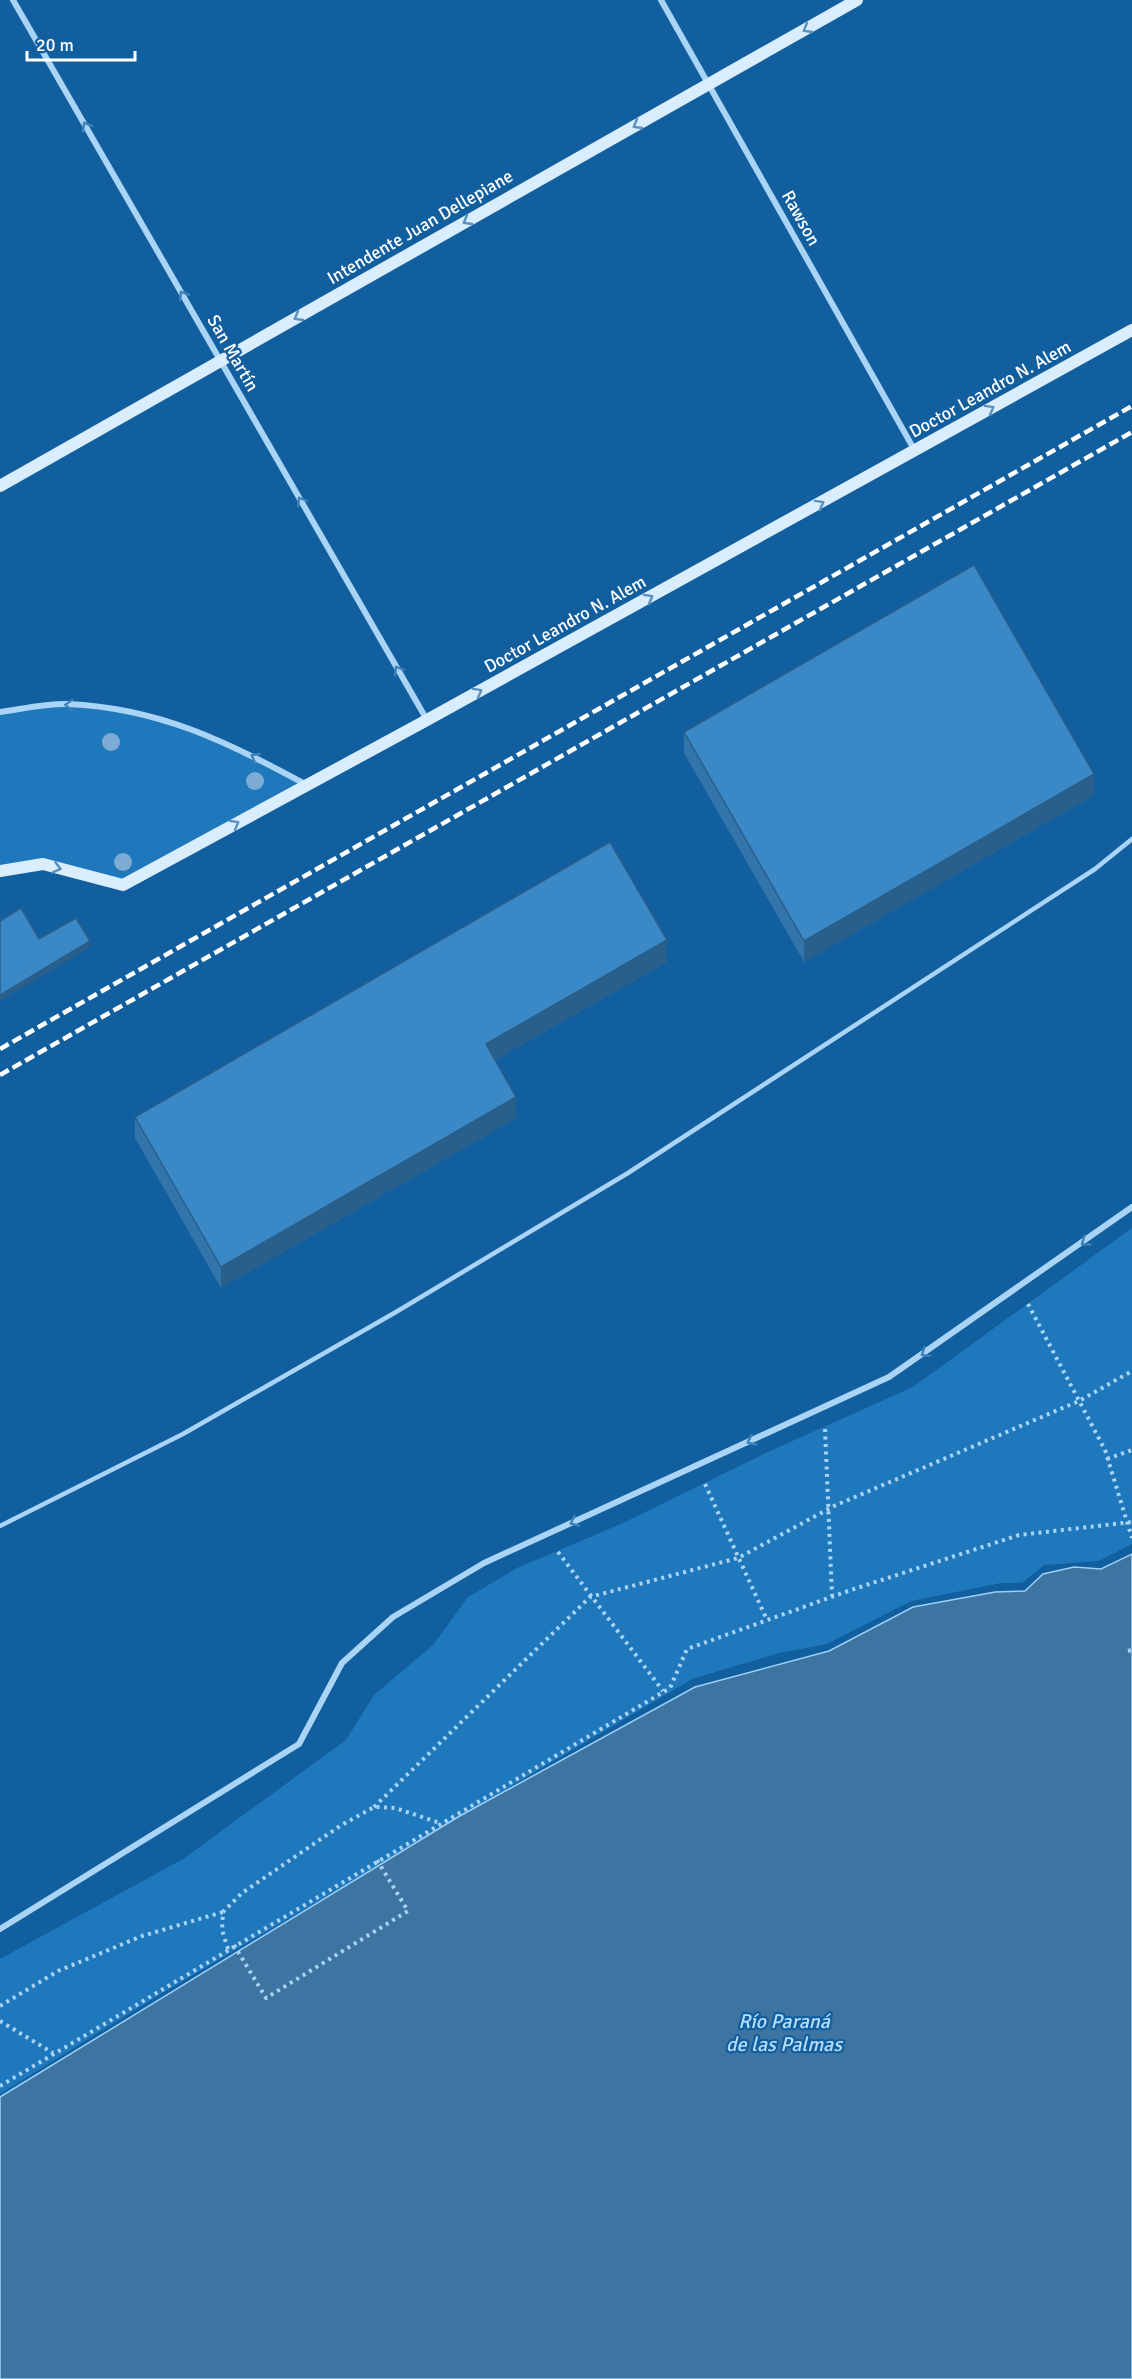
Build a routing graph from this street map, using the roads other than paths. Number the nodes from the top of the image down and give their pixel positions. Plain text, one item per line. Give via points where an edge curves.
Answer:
1 (13, 0) edge
2 (661, 0) edge
3 (857, 0) edge
4 (709, 84) junction
5 (1132, 330) edge
6 (221, 361) junction
7 (915, 451) junction
8 (0, 486) edge
9 (0, 712) edge
10 (427, 720) junction
11 (306, 785) junction
12 (1132, 839) edge
13 (0, 871) edge
14 (1132, 1207) edge
15 (0, 1526) edge
16 (0, 1929) edge

6 -> 1 street, San Martín
2 - 4 street, Rawson
3 -> 4 street, Intendente Juan Dellepiane
4 -> 6 street, Intendente Juan Dellepiane
4 - 7 street, Rawson
7 -> 5 street, Doctor Leandro N. Alem
6 - 8 street, Intendente Juan Dellepiane
10 -> 6 street, San Martín
10 -> 7 street, Doctor Leandro N. Alem
11 -> 9 street via 232,745 155,716 67,704
10 - 11 street, Doctor Leandro N. Alem
13 -> 11 street, Doctor Leandro N. Alem via 43,864 123,885
12 - 15 lane via 1095,869 628,1173 183,1434
14 -> 16 street via 889,1377 484,1563 393,1617 342,1663 299,1744

